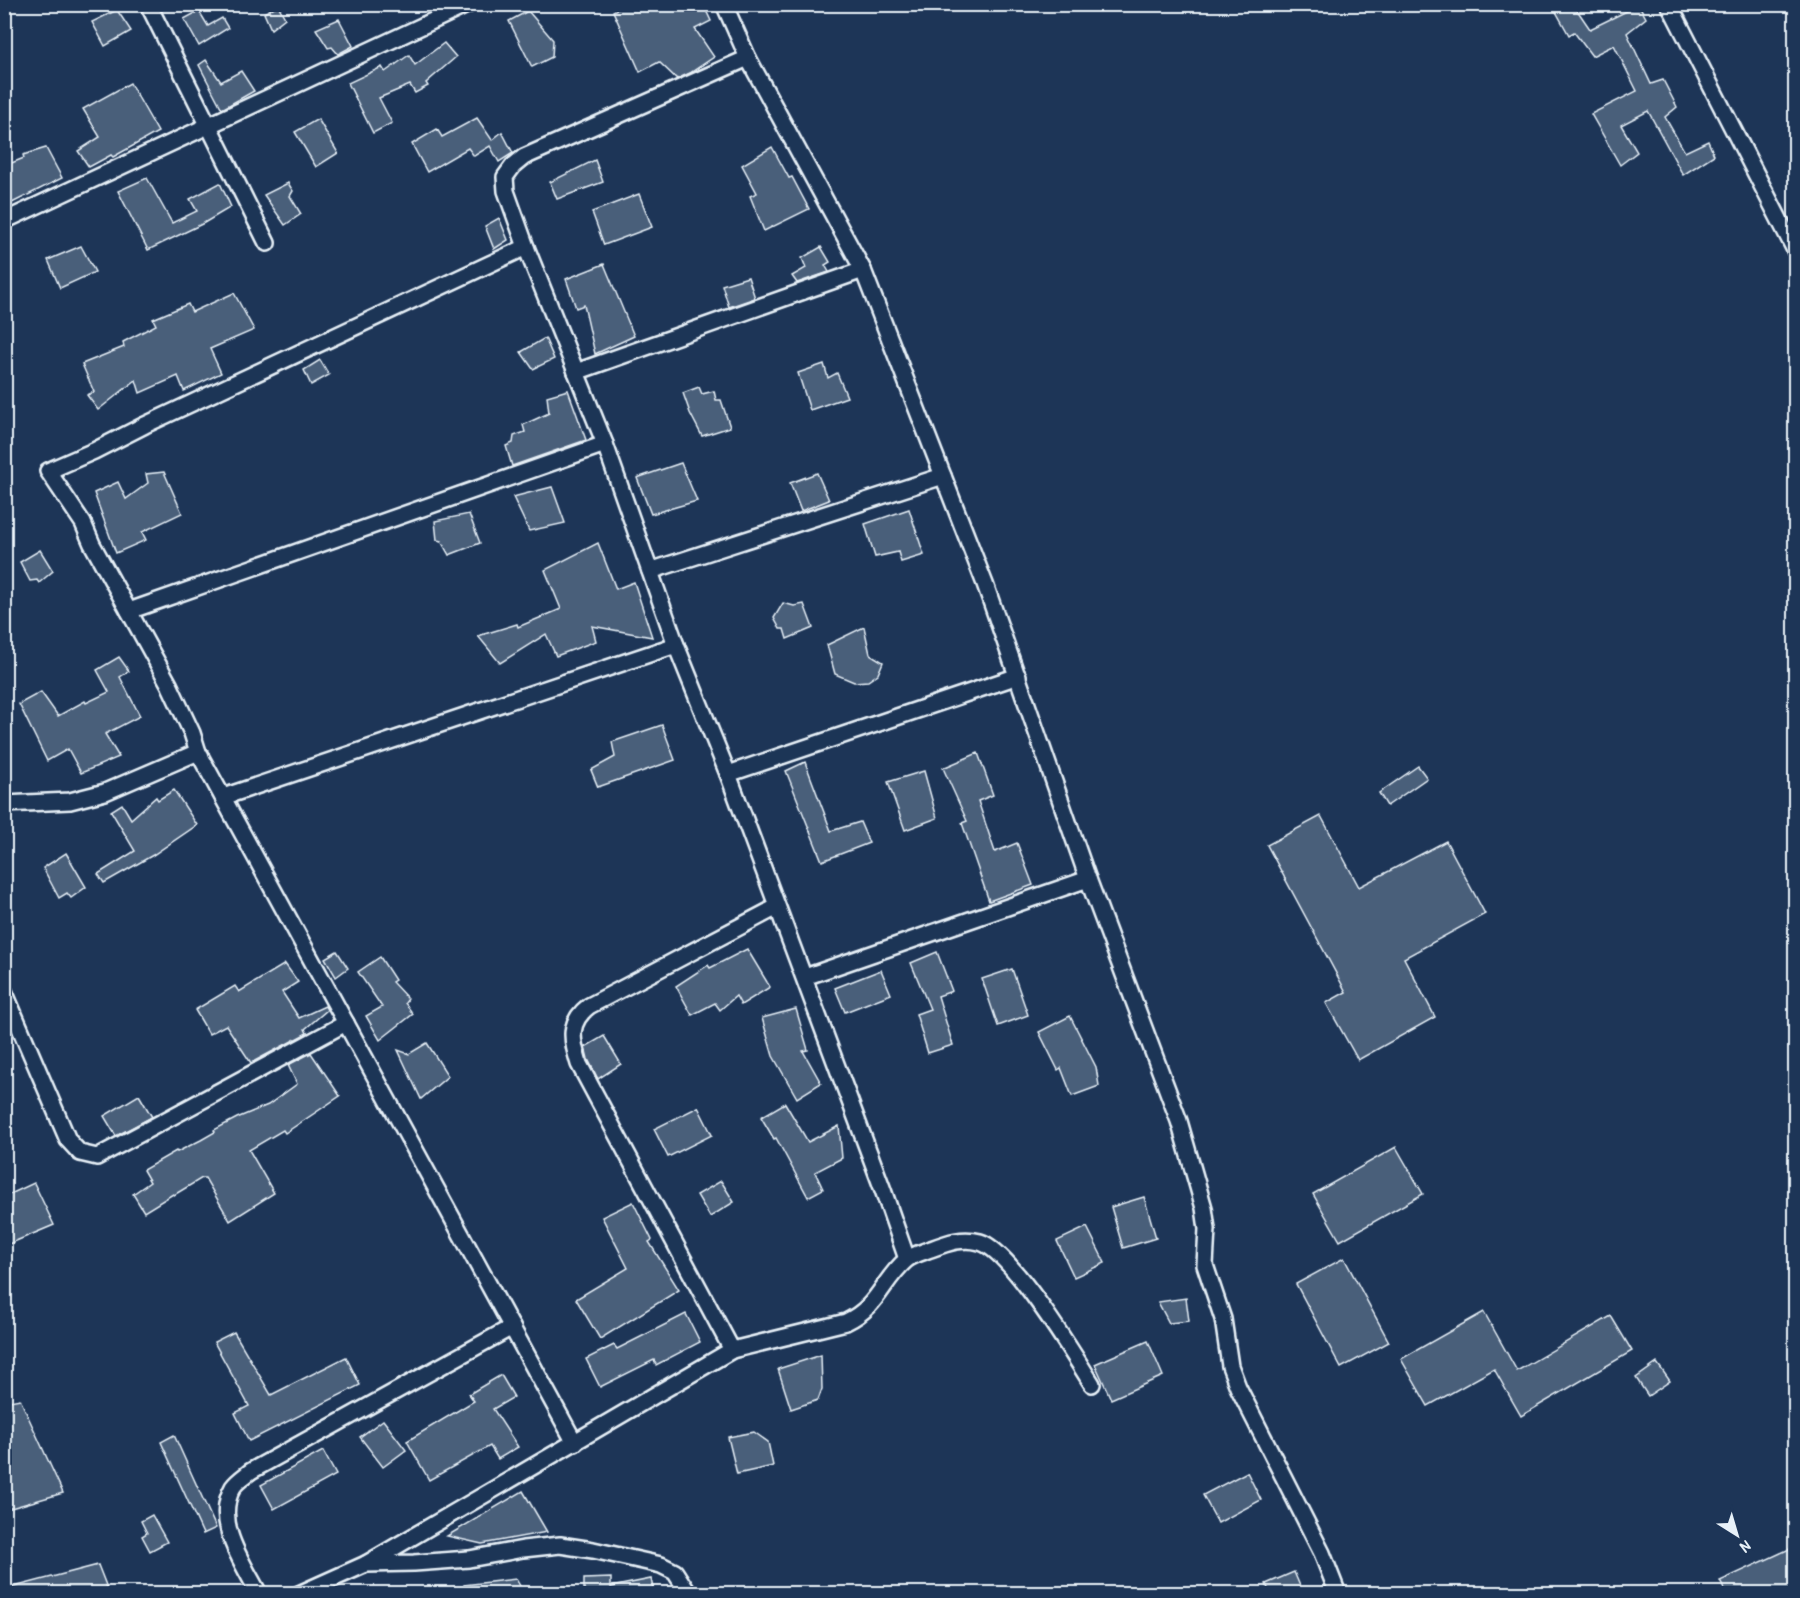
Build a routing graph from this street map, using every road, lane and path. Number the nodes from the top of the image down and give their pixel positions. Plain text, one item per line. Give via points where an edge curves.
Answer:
1 (148, 4) edge
2 (469, 4) edge
3 (724, 4) edge
4 (1670, 4) edge
5 (748, 58) junction
6 (208, 127) junction
7 (4, 221) edge
8 (267, 243) dead end
9 (526, 247) junction
10 (1796, 252) edge
11 (863, 270) junction
12 (576, 372) junction
13 (605, 444) junction
14 (943, 476) junction
15 (650, 571) junction
16 (129, 611) junction
17 (676, 645) junction
18 (1018, 676) junction
19 (198, 752) junction
20 (728, 774) junction
21 (223, 797) junction
22 (4, 804) edge
23 (1088, 879) junction
24 (777, 907) junction
25 (805, 977) junction
26 (4, 991) edge
27 (346, 1023) junction
28 (907, 1259) junction
29 (512, 1327) junction
30 (732, 1350) junction
31 (1092, 1384) dead end
32 (576, 1443) junction
33 (366, 1563) junction
34 (259, 1593) edge
35 (299, 1593) edge
36 (688, 1593) edge
37 (1338, 1593) edge

1 - 6 street
2 - 6 street
3 - 5 street
4 - 10 street
5 - 9 street via 530,154 513,166 505,177 506,191
5 - 11 street
6 - 7 street
6 - 8 street
9 - 12 street
9 - 16 street via 48,471 83,522
11 - 12 street
11 - 14 street
12 - 13 street
13 - 15 street
13 - 16 street
14 - 15 street
14 - 18 street
15 - 17 street
16 - 19 street via 173,692
17 - 20 street
17 - 21 street
18 - 20 street
18 - 23 street
19 - 21 street
19 - 22 street via 105,792 70,801
20 - 24 street
21 - 27 street
23 - 25 street
23 - 37 street via 1179,1121 1204,1208 1205,1265 1223,1319 1230,1365
24 - 25 street
24 - 30 street via 589,1006 579,1013 573,1026 579,1064
25 - 28 street
26 - 27 street via 68,1140 80,1153 97,1157
27 - 29 street
28 - 30 street via 860,1316
28 - 31 street via 960,1240 981,1242 1001,1255 1064,1339
29 - 32 street
29 - 34 street via 250,1471 233,1486 225,1518
30 - 32 street
32 - 33 street
33 - 35 street
33 - 36 street via 469,1559 560,1545 660,1565 675,1572

